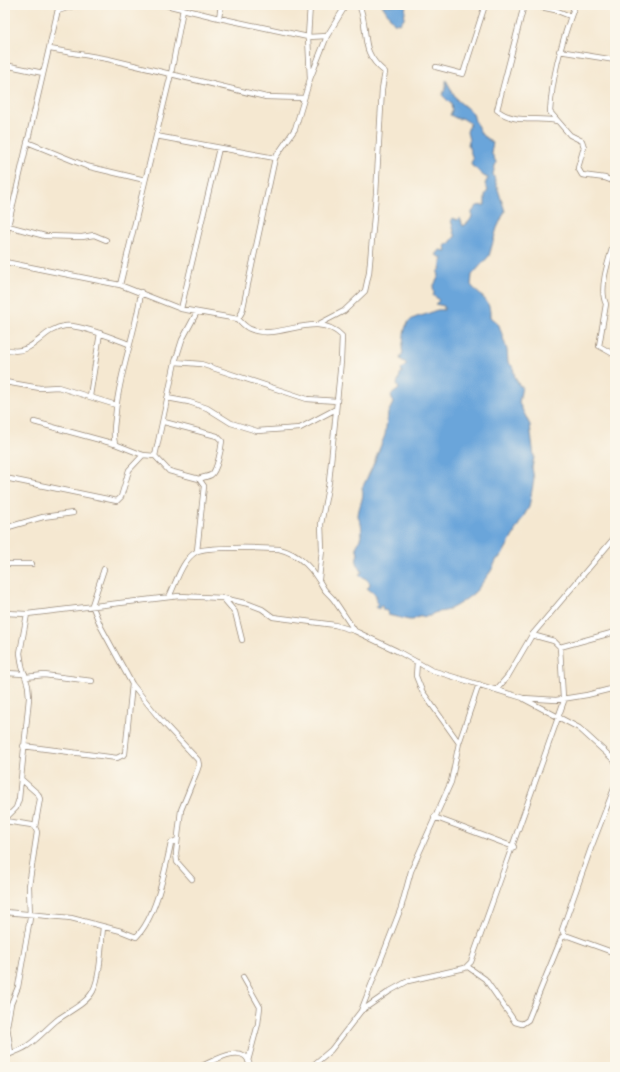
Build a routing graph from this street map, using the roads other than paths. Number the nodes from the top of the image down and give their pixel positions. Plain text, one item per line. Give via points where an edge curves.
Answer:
1 (59, 5) edge
2 (76, 5) edge
3 (166, 5) edge
4 (221, 5) edge
5 (310, 5) edge
6 (346, 5) edge
7 (359, 5) edge
8 (485, 5) edge
9 (524, 5) edge
10 (531, 5) edge
11 (575, 5) edge
12 (183, 9) junction
13 (58, 11) junction
14 (570, 16) junction
15 (219, 18) junction
16 (328, 36) junction
17 (308, 37) junction
18 (50, 49) junction
19 (559, 51) junction
20 (615, 60) edge
21 (5, 66) edge
22 (436, 67) dead end
23 (43, 73) junction
24 (171, 74) junction
25 (310, 79) junction
26 (304, 98) junction
27 (557, 121) junction
28 (156, 136) junction
29 (27, 142) junction
30 (219, 148) junction
31 (274, 158) junction
32 (145, 180) junction
33 (615, 182) edge
34 (8, 226) junction
35 (5, 239) edge
36 (615, 239) edge
37 (106, 240) dead end
38 (5, 262) edge
39 (120, 285) junction
40 (141, 292) junction
41 (181, 309) junction
42 (197, 312) junction
43 (238, 319) junction
44 (319, 324) junction
45 (100, 333) junction
46 (129, 344) junction
47 (5, 349) edge
48 (615, 355) edge
49 (175, 362) junction
50 (5, 382) edge
51 (90, 396) junction
52 (167, 398) junction
53 (337, 401) junction
54 (116, 405) junction
55 (336, 409) junction
56 (34, 422) dead end
57 (164, 422) junction
58 (115, 444) junction
59 (143, 455) junction
60 (155, 456) junction
61 (5, 478) edge
62 (199, 479) junction
63 (73, 513) dead end
64 (5, 528) edge
65 (615, 537) edge
66 (196, 551) junction
67 (5, 564) edge
68 (32, 564) dead end
69 (104, 569) dead end
70 (319, 578) junction
71 (169, 597) junction
72 (223, 598) junction
73 (92, 605) junction
74 (5, 613) edge
75 (27, 614) junction
76 (356, 631) junction
77 (615, 632) edge
78 (532, 635) junction
79 (242, 640) dead end
80 (560, 647) junction
81 (417, 662) junction
82 (5, 673) edge
83 (26, 675) junction
84 (92, 681) dead end
85 (132, 684) junction
86 (479, 684) junction
87 (615, 688) edge
88 (498, 689) junction
89 (523, 698) junction
90 (565, 698) junction
91 (559, 717) junction
92 (459, 743) junction
93 (23, 746) junction
94 (615, 762) edge
95 (21, 779) junction
96 (615, 786) edge
97 (434, 817) junction
98 (5, 820) edge
99 (35, 827) junction
100 (177, 840) junction
101 (514, 847) junction
102 (192, 879) dead end
103 (5, 912) edge
104 (30, 914) junction
105 (103, 927) junction
106 (564, 936) junction
107 (615, 952) edge
108 (468, 967) junction
109 (242, 977) dead end
110 (5, 1003) edge
111 (11, 1004) junction
112 (361, 1011) junction
113 (11, 1053) junction
114 (5, 1057) edge
115 (248, 1060) junction
116 (200, 1067) edge
117 (250, 1067) edge
118 (311, 1067) edge

1 - 13 street
2 - 13 street
3 - 12 street
4 - 15 street
5 - 17 street
6 - 16 street
7 - 44 street via 371,59 385,72 369,273 365,291 344,311
8 - 22 street via 463,74
9 - 27 street via 497,110 503,115 534,121
10 - 14 street
11 - 14 street
12 - 15 street
12 - 24 street
13 - 18 street
14 - 19 street
15 - 17 street
16 - 17 street
16 - 25 street
17 - 25 street
18 - 23 street
18 - 24 street
19 - 20 street
19 - 27 street via 550,112
21 - 23 street
23 - 29 street
24 - 26 street via 266,97
24 - 28 street
25 - 26 street
26 - 31 street via 295,129
27 - 33 street via 570,135 582,141 584,148 578,168 582,175 606,178
28 - 30 street
28 - 32 street
29 - 32 street via 86,166
29 - 34 street
30 - 31 street
30 - 41 street
31 - 43 street
32 - 39 street
34 - 35 street
34 - 37 street via 45,236 94,235
36 - 48 street via 603,287 606,304 599,346
38 - 39 street
39 - 40 street
40 - 41 street
40 - 46 street via 138,315
41 - 42 street
42 - 43 street
42 - 49 street via 182,340
43 - 44 street via 248,328 265,333
44 - 53 street via 342,336
45 - 46 street
45 - 47 street via 66,325 46,335 26,350
45 - 51 street
46 - 54 street
49 - 52 street
49 - 53 street via 201,364 306,399
50 - 51 street via 40,388 58,387
51 - 54 street
52 - 55 street via 207,408 231,423 257,431 300,428
52 - 57 street
53 - 55 street
54 - 58 street via 113,434
55 - 70 street via 329,482 321,524
56 - 58 street
57 - 60 street
57 - 62 street via 217,436 222,441 219,459 212,474
58 - 59 street
59 - 60 street
59 - 61 street via 129,470 121,497 116,500
60 - 62 street via 169,471
62 - 66 street via 204,486
63 - 64 street via 43,517
65 - 78 street
66 - 70 street via 217,548 280,549 304,561
66 - 71 street via 186,562
67 - 68 street
69 - 73 street
70 - 76 street via 324,590 333,598
71 - 72 street
71 - 73 street
72 - 76 street via 249,604 273,617 335,625
72 - 79 street via 235,612
73 - 75 street
73 - 85 street via 104,634
74 - 75 street
75 - 83 street via 20,653
76 - 81 street
77 - 80 street
78 - 80 street via 554,641
78 - 88 street
80 - 90 street
81 - 86 street via 431,670
81 - 92 street via 416,676 422,691
82 - 83 street
83 - 84 street
83 - 93 street via 29,698
85 - 93 street via 127,741 122,757
85 - 100 street via 198,760 197,771 181,810
86 - 88 street
86 - 92 street
87 - 90 street
88 - 89 street
89 - 90 street
89 - 91 street
90 - 91 street
91 - 94 street via 579,728
91 - 101 street
92 - 97 street via 451,782
93 - 95 street
95 - 98 street via 16,808
95 - 99 street via 40,799
96 - 106 street via 590,848 562,930
97 - 101 street
97 - 112 street via 411,872 401,908
98 - 99 street
99 - 104 street via 37,837 29,886
100 - 102 street via 176,860
100 - 105 street via 171,843 160,889 138,936
101 - 108 street
103 - 104 street
104 - 105 street via 71,918
104 - 111 street via 18,987
105 - 113 street via 99,966 92,992 26,1047
106 - 107 street
106 - 108 street via 528,1020 522,1024 515,1022 485,979
108 - 112 street via 408,982
109 - 115 street via 260,1007
110 - 111 street
111 - 113 street via 7,1026
112 - 118 street via 331,1050
113 - 114 street
115 - 116 street via 229,1053
115 - 117 street

